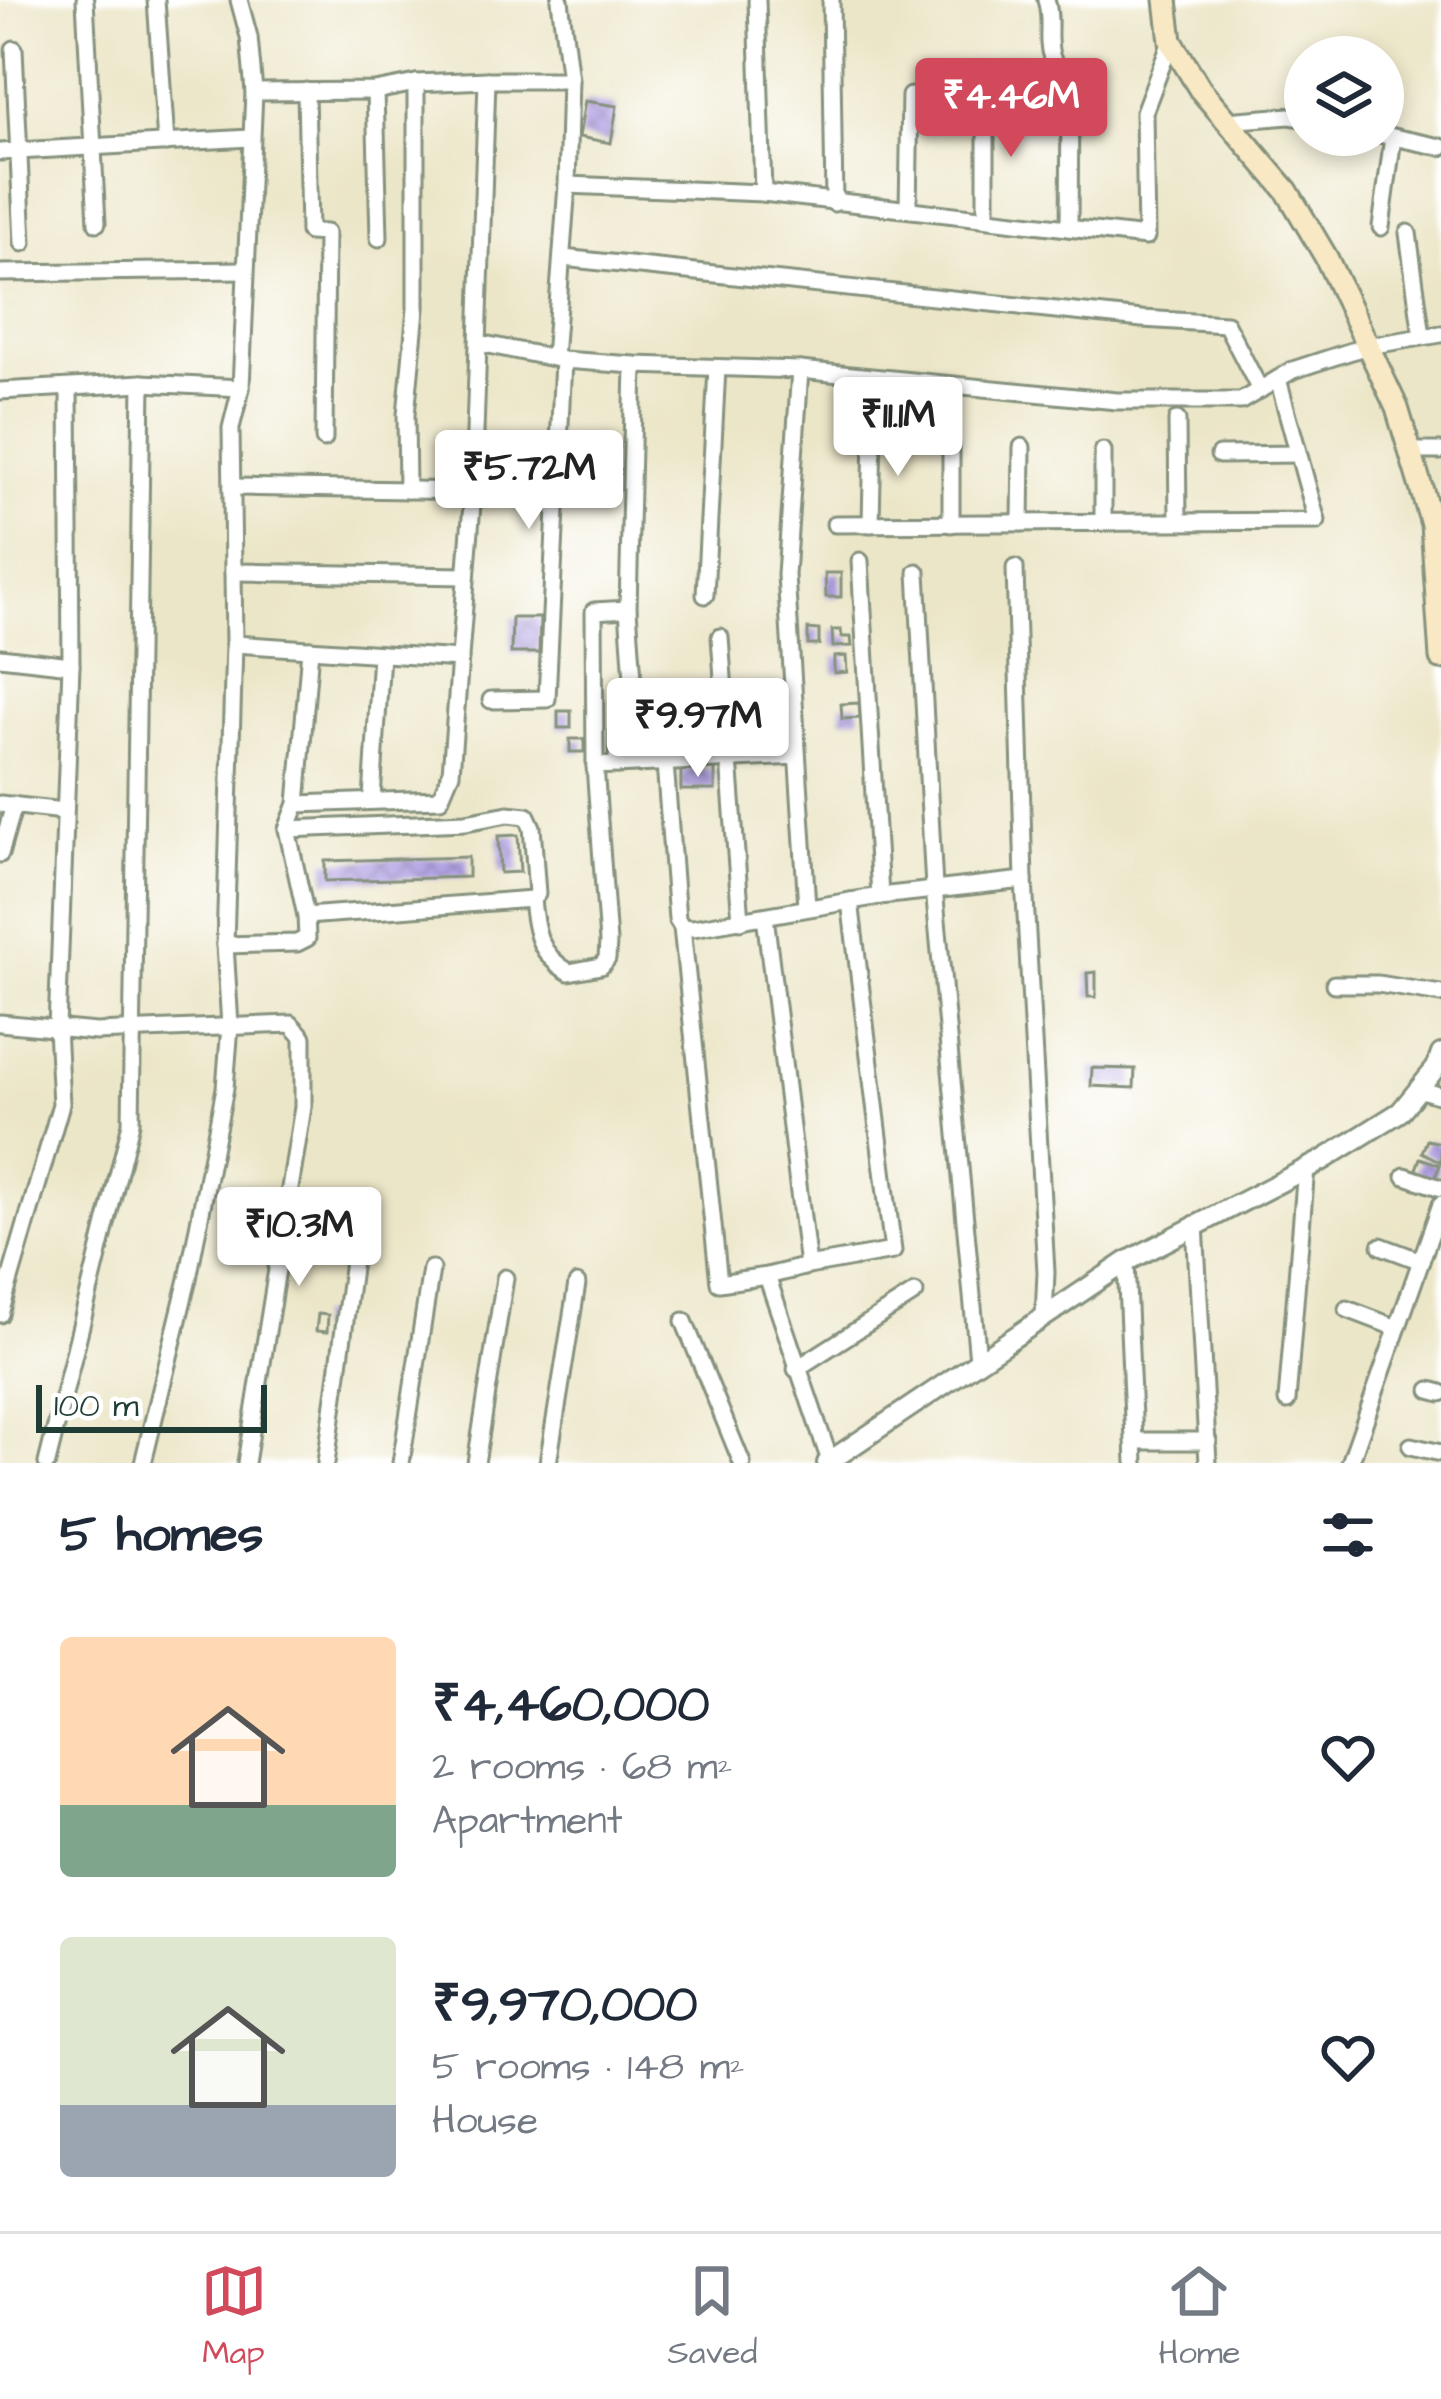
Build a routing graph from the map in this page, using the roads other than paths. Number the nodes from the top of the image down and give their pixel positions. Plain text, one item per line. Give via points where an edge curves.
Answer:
1 (85, 0) edge
2 (156, 0) edge
3 (239, 0) edge
4 (560, 0) edge
5 (757, 0) edge
6 (831, 0) edge
7 (1046, 0) edge
8 (1166, 0) edge
9 (1171, 41) junction
10 (14, 49) dead end
11 (487, 80) junction
12 (570, 80) junction
13 (416, 83) junction
14 (306, 91) junction
15 (375, 91) junction
16 (254, 92) junction
17 (910, 96) dead end
18 (986, 102) dead end
19 (1284, 116) edge
20 (1226, 121) junction
21 (250, 138) junction
22 (1404, 140) edge
23 (166, 143) junction
24 (93, 147) junction
25 (1441, 148) edge
26 (19, 151) junction
27 (0, 152) edge
28 (1386, 156) edge
29 (567, 185) junction
30 (763, 193) junction
31 (834, 203) junction
32 (908, 209) junction
33 (986, 218) junction
34 (97, 223) dead end
35 (1381, 226) dead end
36 (1069, 228) junction
37 (1408, 233) dead end
38 (379, 238) dead end
39 (23, 243) dead end
40 (562, 258) junction
41 (245, 270) junction
42 (0, 273) edge
43 (1441, 334) edge
44 (1422, 336) junction
45 (479, 343) junction
46 (1367, 346) junction
47 (559, 359) junction
48 (634, 365) junction
49 (717, 368) junction
50 (800, 370) junction
51 (1278, 379) junction
52 (142, 383) junction
53 (241, 388) junction
54 (69, 390) junction
55 (1260, 390) junction
56 (0, 391) edge
57 (1177, 420) dead end
58 (873, 433) dead end
59 (324, 439) dead end
60 (951, 443) dead end
61 (1022, 447) dead end
62 (1103, 452) dead end
63 (1412, 452) junction
64 (1441, 452) edge
65 (1298, 454) junction
66 (1219, 455) dead end
67 (232, 487) junction
68 (407, 490) junction
69 (473, 491) junction
70 (1178, 521) junction
71 (1021, 523) junction
72 (1102, 523) junction
73 (835, 524) dead end
74 (871, 524) junction
75 (951, 524) junction
76 (1436, 524) edge
77 (860, 561) dead end
78 (1015, 568) dead end
79 (233, 572) junction
80 (917, 572) dead end
81 (466, 576) junction
82 (705, 595) dead end
83 (1440, 608) edge
84 (628, 609) junction
85 (720, 637) dead end
86 (234, 644) junction
87 (310, 649) junction
88 (381, 654) junction
89 (0, 657) edge
90 (1441, 658) edge
91 (460, 659) junction
92 (71, 665) junction
93 (491, 700) dead end
94 (797, 756) junction
95 (728, 760) junction
96 (665, 763) junction
97 (617, 765) junction
98 (595, 766) junction
99 (372, 799) junction
100 (297, 804) junction
101 (7, 805) edge
102 (64, 811) junction
103 (287, 829) junction
104 (0, 854) edge
105 (1024, 880) junction
106 (934, 888) junction
107 (880, 896) junction
108 (532, 899) junction
109 (850, 901) junction
110 (807, 907) junction
111 (306, 916) junction
112 (765, 916) junction
113 (741, 921) junction
114 (682, 927) junction
115 (225, 945) junction
116 (1334, 984) dead end
117 (1441, 994) edge
118 (0, 1023) edge
119 (230, 1026) junction
120 (57, 1028) junction
121 (134, 1031) junction
122 (1441, 1054) edge
123 (1419, 1089) junction
124 (1441, 1096) edge
125 (1306, 1168) junction
126 (1405, 1176) dead end
127 (1441, 1188) edge
128 (1441, 1204) edge
129 (1196, 1224) junction
130 (356, 1238) dead end
131 (1381, 1246) dead end
132 (1421, 1261) junction
133 (1126, 1262) junction
134 (808, 1266) junction
135 (431, 1269) dead end
136 (767, 1276) junction
137 (505, 1278) dead end
138 (577, 1284) dead end
139 (915, 1293) dead end
140 (1347, 1309) dead end
141 (0, 1314) edge
142 (1044, 1317) junction
143 (684, 1322) dead end
144 (1397, 1328) junction
145 (978, 1360) junction
146 (796, 1369) junction
147 (1287, 1401) dead end
148 (1135, 1441) junction
149 (1208, 1441) junction
150 (1411, 1446) dead end
151 (1441, 1453) edge
152 (829, 1462) edge
153 (47, 1463) edge
154 (142, 1463) edge
155 (246, 1463) edge
156 (326, 1463) edge
157 (401, 1463) edge
158 (476, 1463) edge
159 (548, 1463) edge
160 (742, 1463) edge
161 (1135, 1463) edge
162 (1208, 1463) edge
163 (1350, 1463) edge

1 - 24 street
2 - 23 street
3 - 16 street
4 - 12 street
5 - 30 street
6 - 31 street
7 - 36 street via 1050,53 1070,104
8 - 9 main road
9 - 20 main road
9 - 36 street via 1144,112 1145,237
10 - 26 street
11 - 12 street
11 - 13 street
11 - 45 street
12 - 29 street
13 - 15 street
13 - 68 street
14 - 15 street
14 - 16 street
14 - 59 street via 309,232 326,232
15 - 38 street
16 - 21 street
17 - 32 street
18 - 33 street
19 - 20 street
20 - 46 main road via 1287,191
21 - 23 street
21 - 41 street
22 - 25 street
23 - 24 street
24 - 26 street
24 - 34 street
26 - 27 street
26 - 39 street
28 - 35 street
29 - 30 street
29 - 40 street
30 - 31 street
31 - 32 street
32 - 33 street
33 - 36 street
37 - 44 street
40 - 47 street
40 - 55 street via 1226,324
41 - 42 street
41 - 53 street
43 - 44 street
44 - 46 street
45 - 47 street
45 - 69 street
46 - 51 street
46 - 63 main road
47 - 48 street
47 - 93 street via 547,699
48 - 49 street
48 - 84 street
49 - 50 street
49 - 82 street
50 - 55 street via 1117,400 1241,401
50 - 94 street via 786,575
51 - 55 street
51 - 65 street
52 - 53 street
52 - 54 street
52 - 121 street
53 - 67 street via 231,428
54 - 56 street
54 - 92 street
57 - 70 street
58 - 74 street
60 - 75 street
61 - 71 street
62 - 72 street
63 - 64 street
63 - 76 main road
65 - 66 street
65 - 70 street via 1317,521
67 - 68 street
67 - 79 street
68 - 69 street
69 - 81 street
70 - 72 street
71 - 72 street
71 - 75 street
73 - 74 street
74 - 75 street
76 - 83 main road
77 - 107 street
78 - 105 street
79 - 81 street
79 - 86 street
80 - 106 street
81 - 91 street
83 - 90 main road
84 - 97 street via 633,679 618,706
84 - 98 street via 594,611
85 - 95 street
86 - 87 street
86 - 115 street
87 - 88 street
87 - 100 street
88 - 91 street
88 - 99 street
89 - 92 street
91 - 99 street via 451,773 440,799
92 - 102 street
94 - 95 street
94 - 110 street
95 - 96 street
95 - 113 street
96 - 97 street
96 - 114 street
97 - 98 street
98 - 108 street via 608,942 601,966 569,972 548,957
99 - 100 street
100 - 103 street
101 - 102 street
101 - 104 street
102 - 120 street
103 - 108 street via 527,817
103 - 111 street
105 - 106 street
105 - 142 street
106 - 107 street
106 - 145 street
107 - 109 street
108 - 111 street
109 - 110 street
109 - 134 street via 893,1251
110 - 112 street
111 - 115 street via 307,938 297,943
112 - 113 street
112 - 134 street
113 - 114 street
114 - 136 street via 719,1283
115 - 119 street
116 - 117 street
118 - 120 street
119 - 121 street
119 - 154 street via 188,1279
119 - 155 street via 291,1024 303,1037 303,1107
120 - 121 street
120 - 141 street via 62,1104
121 - 153 street via 131,1123
122 - 123 street
123 - 124 street
123 - 125 street via 1400,1112
125 - 129 street
125 - 147 street
126 - 127 street
128 - 132 street
129 - 133 street
129 - 149 street
130 - 156 street
131 - 132 street
132 - 144 street
133 - 142 street
133 - 148 street
134 - 136 street
135 - 157 street
136 - 146 street
137 - 158 street
138 - 159 street
139 - 146 street
140 - 144 street
142 - 145 street
143 - 160 street
144 - 163 street
145 - 152 street
146 - 152 street
148 - 149 street
148 - 161 street
149 - 162 street
150 - 151 street

